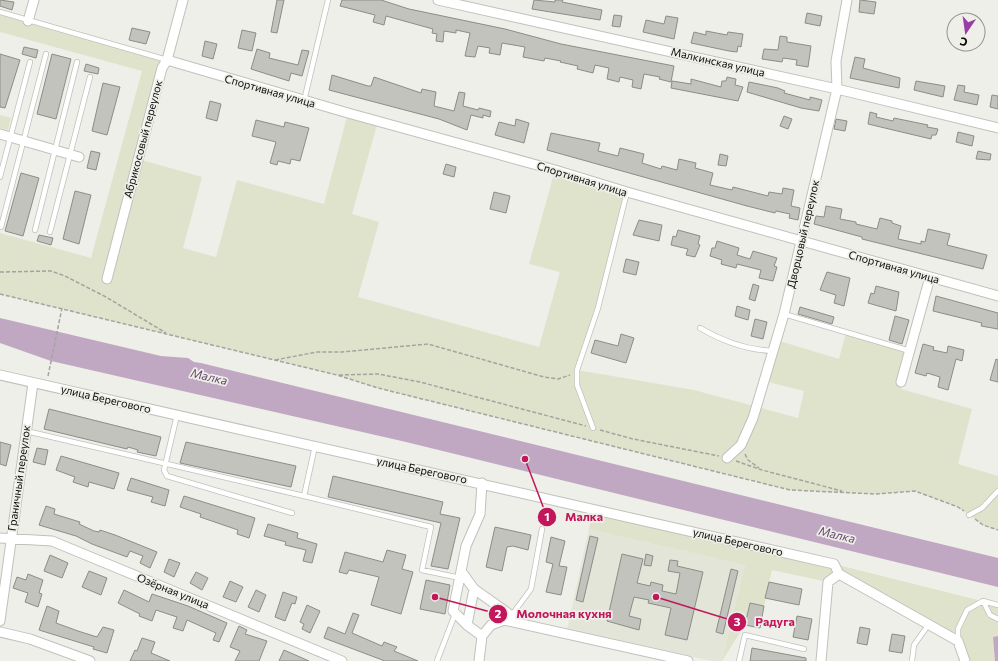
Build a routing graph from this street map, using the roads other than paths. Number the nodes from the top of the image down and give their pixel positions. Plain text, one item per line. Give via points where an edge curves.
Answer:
1 (34, 0) edge
2 (183, 0) edge
3 (328, 0) edge
4 (438, 0) edge
5 (847, 0) edge
6 (0, 12) edge
7 (28, 21) junction
8 (46, 54) dead end
9 (167, 60) junction
10 (30, 62) dead end
11 (77, 62) dead end
12 (90, 77) dead end
13 (837, 89) junction
14 (304, 101) junction
15 (998, 128) edge
16 (0, 134) edge
17 (10, 137) junction
18 (23, 141) junction
19 (55, 150) junction
20 (74, 156) junction
21 (0, 177) edge
22 (627, 192) junction
23 (1, 227) edge
24 (35, 230) dead end
25 (50, 232) dead end
26 (801, 241) junction
27 (930, 277) junction
28 (107, 279) dead end
29 (998, 296) edge
30 (784, 314) junction
31 (700, 328) dead end
32 (910, 350) junction
33 (773, 351) junction
34 (0, 375) edge
35 (901, 382) dead end
36 (33, 383) junction
37 (177, 415) junction
38 (593, 428) dead end
39 (26, 431) junction
40 (315, 446) junction
41 (727, 458) dead end
42 (166, 464) junction
43 (482, 483) junction
44 (998, 491) edge
45 (304, 496) junction
46 (292, 513) dead end
47 (969, 515) road end
48 (542, 529) dead end
49 (0, 538) edge
50 (11, 538) junction
51 (839, 574) junction
52 (461, 575) junction
53 (474, 589) junction
54 (983, 601) junction
55 (998, 605) edge
56 (456, 614) junction
57 (508, 618) junction
58 (998, 619) edge
59 (0, 621) edge
60 (929, 624) junction
61 (467, 625) junction
62 (0, 632) edge
63 (482, 636) junction
64 (958, 641) junction
65 (804, 649) dead end
66 (90, 661) edge
67 (342, 661) edge
68 (437, 661) edge
69 (479, 661) edge
70 (688, 661) edge
71 (739, 661) edge
72 (821, 661) edge
73 (912, 661) edge
74 (965, 661) edge

1 - 7 street
2 - 9 street, Абрикосовый переулок
3 - 14 lane
4 - 13 street, Малкинская улица
5 - 13 street, Дворцовый переулок via 836,61
6 - 7 lane
7 - 9 lane
8 - 18 lane
9 - 14 street, Спортивная улица
9 - 28 street, Абрикосовый переулок via 162,68
10 - 17 lane
11 - 19 lane
12 - 20 lane
13 - 15 street, Малкинская улица
13 - 26 street, Дворцовый переулок
14 - 22 street, Спортивная улица
16 - 17 street
17 - 18 street
17 - 21 lane
18 - 19 street
18 - 23 lane
19 - 20 street
19 - 24 lane
20 - 25 lane
22 - 26 street, Спортивная улица
22 - 38 lane via 598,308 577,370 576,385
26 - 27 street, Спортивная улица
26 - 30 street, Дворцовый переулок
27 - 29 street, Спортивная улица
27 - 32 street
30 - 32 lane
30 - 33 street, Дворцовый переулок
31 - 33 lane via 719,339 762,351
32 - 35 street
33 - 41 street, Дворцовый переулок via 753,418 741,445
34 - 36 street, улица Берегового
36 - 37 street, улица Берегового
36 - 39 street, Граничный переулок
37 - 40 street, улица Берегового
37 - 42 lane
39 - 42 lane
39 - 50 street, Граничный переулок
40 - 43 street, улица Берегового
40 - 45 lane
42 - 45 lane
42 - 46 lane via 164,470 167,476
43 - 51 street, улица Берегового via 834,564
43 - 52 street via 480,514 466,546
44 - 47 lane via 982,508
45 - 52 lane via 431,527 422,570
48 - 57 lane via 531,589
49 - 50 street, Озёрная улица
50 - 59 street, Граничный переулок
50 - 67 street, Озёрная улица via 52,541
51 - 60 street
51 - 72 street via 828,582
52 - 53 street
52 - 56 street via 453,611
53 - 57 street
53 - 61 street
54 - 55 lane
54 - 58 lane via 990,615
54 - 64 lane via 967,610 958,629
56 - 61 street
56 - 68 lane
57 - 63 street via 491,625
57 - 70 street via 525,625
60 - 64 street
60 - 73 lane via 914,645
61 - 63 street
62 - 66 street via 30,639
63 - 69 street
64 - 74 street
65 - 71 lane via 745,636

